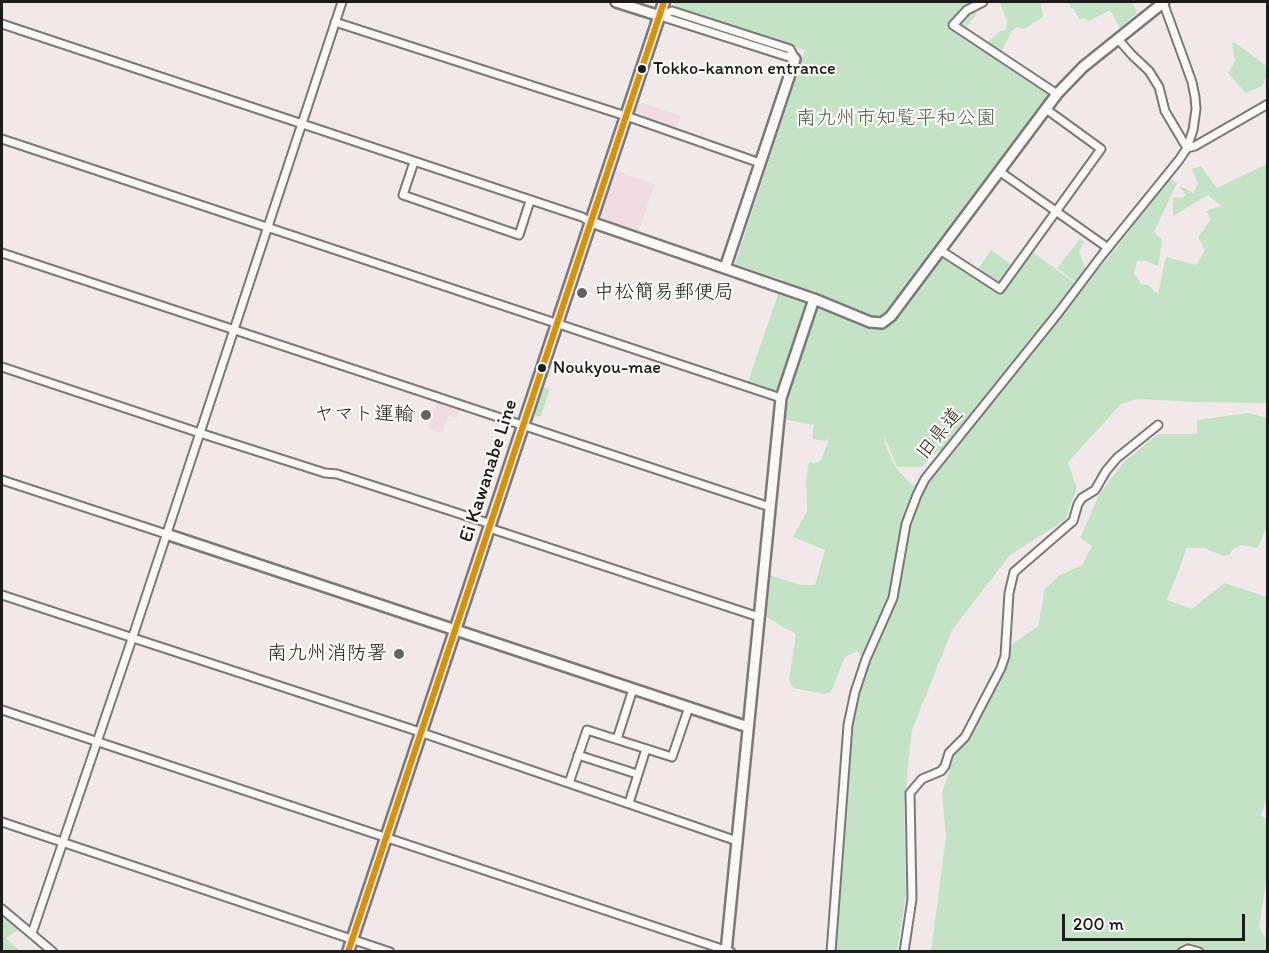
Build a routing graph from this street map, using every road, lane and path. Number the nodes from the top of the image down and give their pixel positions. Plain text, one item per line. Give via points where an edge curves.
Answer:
1 (342, 2) edge
2 (616, 2) edge
3 (664, 2) edge
4 (983, 2) edge
5 (1163, 2) edge
6 (660, 16) junction
7 (335, 22) junction
8 (2, 24) edge
9 (1118, 39) junction
10 (795, 59) joint
11 (1057, 94) junction
12 (1268, 104) edge
13 (1046, 109) junction
14 (625, 116) junction
15 (302, 124) junction
16 (2, 139) edge
17 (1187, 148) junction
18 (414, 162) junction
19 (760, 163) junction
20 (999, 171) junction
21 (530, 201) junction
22 (1056, 212) junction
23 (591, 222) junction
24 (268, 227) junction
25 (1108, 248) junction
26 (940, 250) junction
27 (2, 253) edge
28 (725, 268) junction
29 (814, 299) junction
30 (556, 323) junction
31 (234, 330) junction
32 (2, 367) edge
33 (781, 398) junction
34 (1158, 425) dead end
35 (523, 426) junction
36 (201, 432) junction
37 (2, 480) edge
38 (770, 507) junction
39 (490, 526) junction
40 (166, 534) junction
41 (2, 595) edge
42 (759, 617) junction
43 (455, 630) junction
44 (132, 639) junction
45 (633, 689) junction
46 (689, 707) junction
47 (2, 710) edge
48 (747, 727) junction
49 (422, 733) junction
50 (617, 739) junction
51 (98, 741) junction
52 (646, 749) junction
53 (578, 755) junction
54 (637, 774) junction
55 (569, 783) junction
56 (629, 802) junction
57 (2, 822) edge
58 (386, 836) junction
59 (737, 841) junction
60 (64, 843) junction
61 (2, 909) edge
62 (32, 933) junction
63 (352, 939) junction
64 (53, 951) edge
65 (348, 951) edge
66 (390, 951) edge
67 (728, 951) edge
68 (831, 951) edge
69 (904, 951) edge
70 (1182, 951) edge
71 (1199, 951) edge

1 - 7 street
2 - 6 street
3 - 6 main road, Ei Kawanabe Line
4 - 11 street via 967,10 954,25
5 - 9 street
5 - 17 street, 旧県道 via 1192,82 1196,109
6 - 10 street via 672,11 790,50
6 - 14 main road, Ei Kawanabe Line
7 - 14 street
7 - 15 street
8 - 15 street
9 - 11 street
9 - 17 street via 1149,71 1159,87 1165,111
10 - 19 street
11 - 13 street
12 - 17 street
13 - 20 street
13 - 22 street via 1101,149
14 - 19 street
14 - 23 main road, Ei Kawanabe Line
15 - 18 street
15 - 24 street
16 - 24 street
17 - 25 street, 旧県道
18 - 21 street
18 - 21 street via 403,195 519,235
19 - 28 street
20 - 22 street
20 - 26 street
21 - 23 street
22 - 25 street
22 - 26 street via 1000,289
23 - 28 street
23 - 30 main road, Ei Kawanabe Line
24 - 30 street
24 - 31 street
25 - 68 street, 旧県道 via 925,479 917,495 906,524 893,598 866,658 848,725
26 - 29 street via 882,323 870,322
27 - 31 street
28 - 29 street
29 - 33 street
30 - 33 street
30 - 35 main road, Ei Kawanabe Line
31 - 35 street
31 - 36 street
32 - 36 street
33 - 38 street
34 - 69 street via 1117,458 1095,490 1082,498 1072,521 1014,572 1001,668 945,766 922,779 910,793 912,899
35 - 38 street
35 - 39 main road, Ei Kawanabe Line
36 - 39 street
36 - 40 street
37 - 40 street
38 - 42 street
39 - 42 street
39 - 43 main road, Ei Kawanabe Line
40 - 43 street
40 - 44 street
41 - 44 street
42 - 48 street
43 - 45 street
43 - 49 main road, Ei Kawanabe Line
44 - 49 street
44 - 51 street
45 - 46 street
45 - 50 street
46 - 48 street
46 - 52 street via 672,757
47 - 51 street
48 - 59 street
49 - 55 street
49 - 58 main road, Ei Kawanabe Line
50 - 52 street
50 - 53 street via 587,730
51 - 58 street
51 - 60 street
52 - 54 street
53 - 54 street
53 - 55 street
54 - 56 street
55 - 56 street
56 - 59 street
57 - 60 street
58 - 63 main road, Ei Kawanabe Line
58 - 67 street
59 - 67 street
60 - 62 street
60 - 63 street
61 - 62 street
62 - 64 street
63 - 65 main road, Ei Kawanabe Line
63 - 66 street
70 - 71 street

